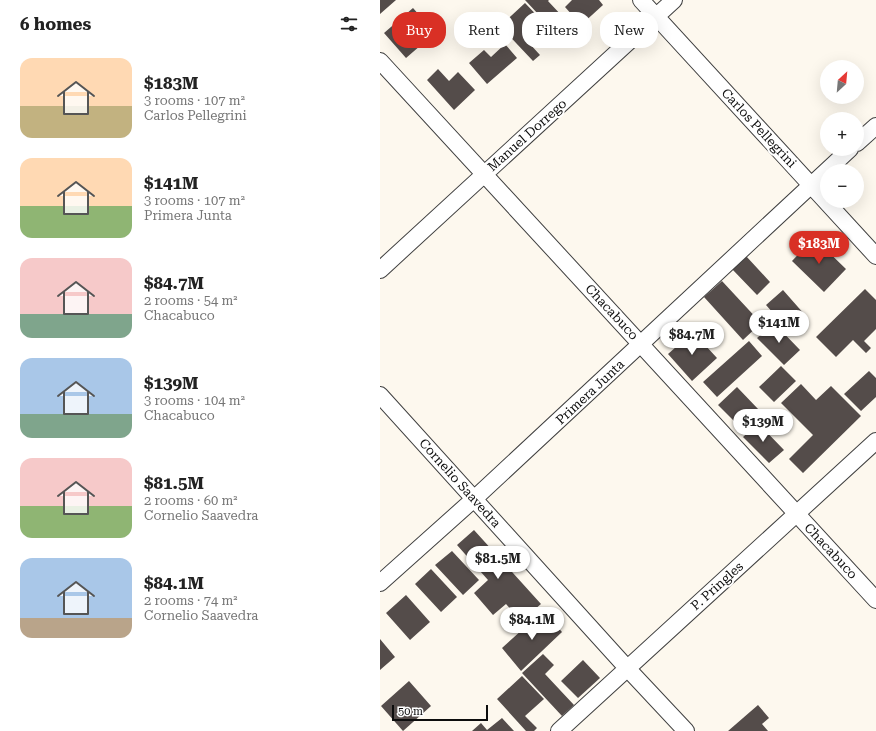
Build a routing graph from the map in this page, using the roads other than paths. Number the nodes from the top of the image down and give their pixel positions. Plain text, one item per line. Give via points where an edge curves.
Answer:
1 (641, 0) edge
2 (674, 0) edge
3 (652, 12) edge
4 (658, 14) edge
5 (658, 18) edge
6 (621, 48) edge
7 (380, 61) edge
8 (876, 126) edge
9 (864, 137) edge
10 (842, 156) edge
11 (484, 174) junction
12 (811, 184) junction
13 (876, 256) edge
14 (380, 270) edge
15 (641, 344) junction
16 (380, 395) edge
17 (876, 441) edge
18 (474, 499) junction
19 (796, 514) junction
20 (380, 583) edge
21 (876, 600) edge
22 (627, 668) junction
23 (559, 731) edge
24 (686, 731) edge

1 - 3 street, Carlos Pellegrini
2 - 4 street, Manuel Dorrego
5 - 12 street, Carlos Pellegrini
6 - 11 street, Manuel Dorrego
7 - 11 street, Chacabuco
8 - 9 street
10 - 12 street, Primera Junta
11 - 14 street, Manuel Dorrego
11 - 15 street, Chacabuco
12 - 13 street, Carlos Pellegrini
12 - 15 street, Primera Junta
15 - 18 street, Primera Junta
15 - 19 street, Chacabuco
16 - 18 street, Cornelio Saavedra
17 - 19 street, P. Pringles
18 - 20 street, Primera Junta
18 - 22 street, Cornelio Saavedra
19 - 21 street, Chacabuco
19 - 22 street, P. Pringles
22 - 23 street, P. Pringles
22 - 24 street, Cornelio Saavedra

